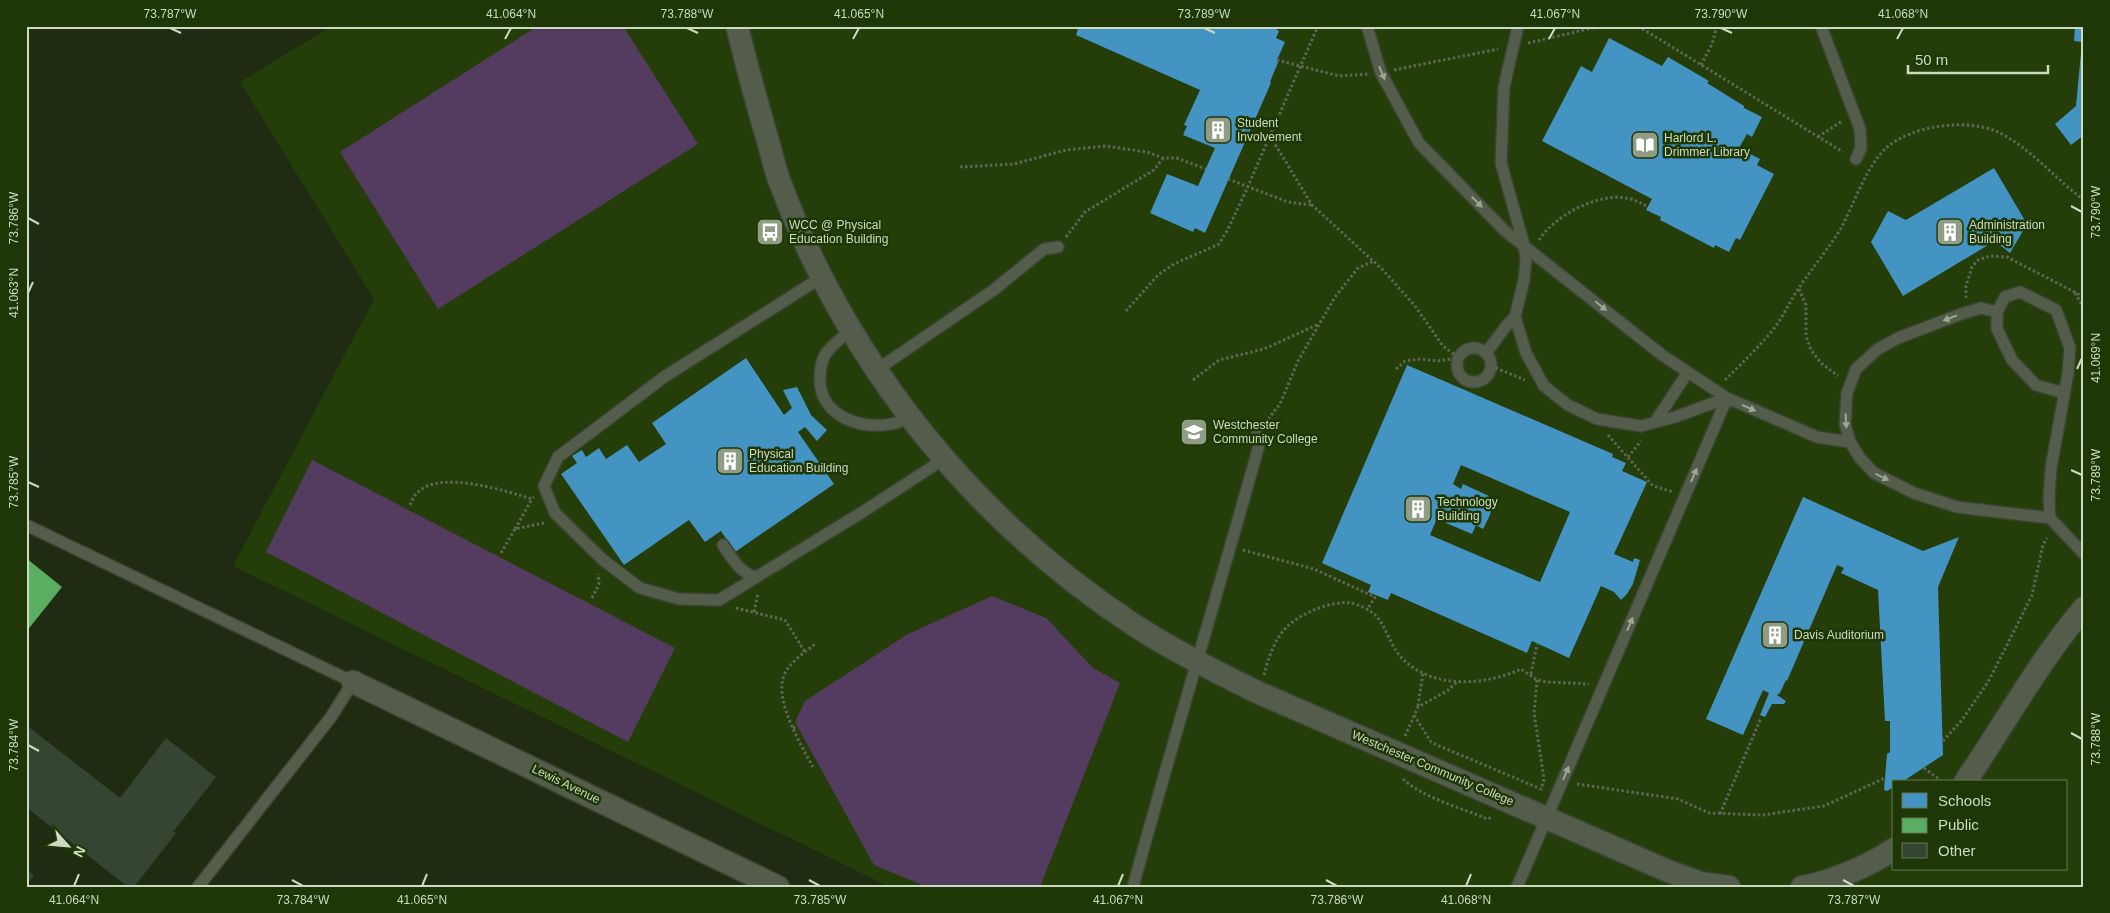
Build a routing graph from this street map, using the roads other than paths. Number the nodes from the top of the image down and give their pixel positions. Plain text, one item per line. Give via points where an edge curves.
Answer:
1 (737, 26) edge
2 (1368, 26) edge
3 (1518, 26) edge
4 (1821, 26) edge
5 (1856, 159) road end
6 (1058, 247) road end
7 (1528, 248) junction
8 (822, 278) junction
9 (1997, 312) junction
10 (1515, 318) junction
11 (851, 331) junction
12 (1486, 353) junction
13 (875, 371) junction
14 (1688, 372) junction
15 (2064, 393) junction
16 (1727, 398) junction
17 (910, 418) junction
18 (1655, 422) junction
19 (1256, 433) road end
20 (1850, 442) junction
21 (944, 459) junction
22 (2050, 518) junction
23 (26, 525) edge
24 (723, 545) dead end
25 (2084, 554) edge
26 (755, 576) junction
27 (2084, 608) edge
28 (1197, 662) junction
29 (353, 682) junction
30 (1966, 780) edge
31 (1547, 818) junction
32 (1892, 850) edge
33 (1704, 885) edge
34 (1810, 886) edge
35 (198, 887) edge
36 (778, 887) edge
37 (1133, 887) edge
38 (1517, 887) edge
39 (1729, 887) edge

1 - 8 street, Westchester Community College via 779,179
2 -> 7 lane via 1382,73 1419,143 1505,231
3 - 7 lane via 1504,87 1501,163
4 - 5 lane via 1860,129 1861,148
6 - 13 lane via 1044,249 995,289
7 - 10 lane
7 -> 14 lane
8 - 11 street, Westchester Community College
8 - 26 lane via 664,377 603,422 558,457 544,486 555,513 603,560 640,588 678,598 719,600
9 - 15 lane via 1997,329 2012,360 2036,385
9 - 15 lane via 2005,296 2020,292 2056,310 2070,348
9 -> 20 lane via 1981,308 1961,314 1878,349 1856,369 1847,394 1845,424
10 - 12 lane
10 - 18 lane via 1526,353 1544,386 1568,404 1597,419 1641,426
11 - 13 street, Westchester Community College
11 - 17 lane via 826,352 820,367 824,400 846,420 862,424 892,424
12 - 12 lane via 1491,366 1483,380 1473,383 1459,374 1457,363 1466,351 1476,349
13 - 17 street, Westchester Community College
14 - 16 lane
14 - 18 lane
15 - 22 lane via 2051,468
16 - 18 lane
16 -> 20 lane via 1817,437
31 -> 16 lane
17 - 21 street, Westchester Community College
19 - 28 lane via 1259,445
20 -> 22 lane via 1874,473 1914,492 1957,507
21 - 26 lane
21 - 28 street, Westchester Community College via 1028,545 1093,596
22 - 25 lane
23 - 29 lane
24 - 26 lane via 737,566
27 - 30 street via 2026,685
28 - 31 street, Westchester Community College via 1257,692
28 - 37 lane
29 - 35 lane via 331,716
29 - 36 street, Lewis Avenue
31 - 33 street, Westchester Community College
31 - 38 lane
32 - 34 street via 1844,875
33 - 39 street, Westchester Community College

